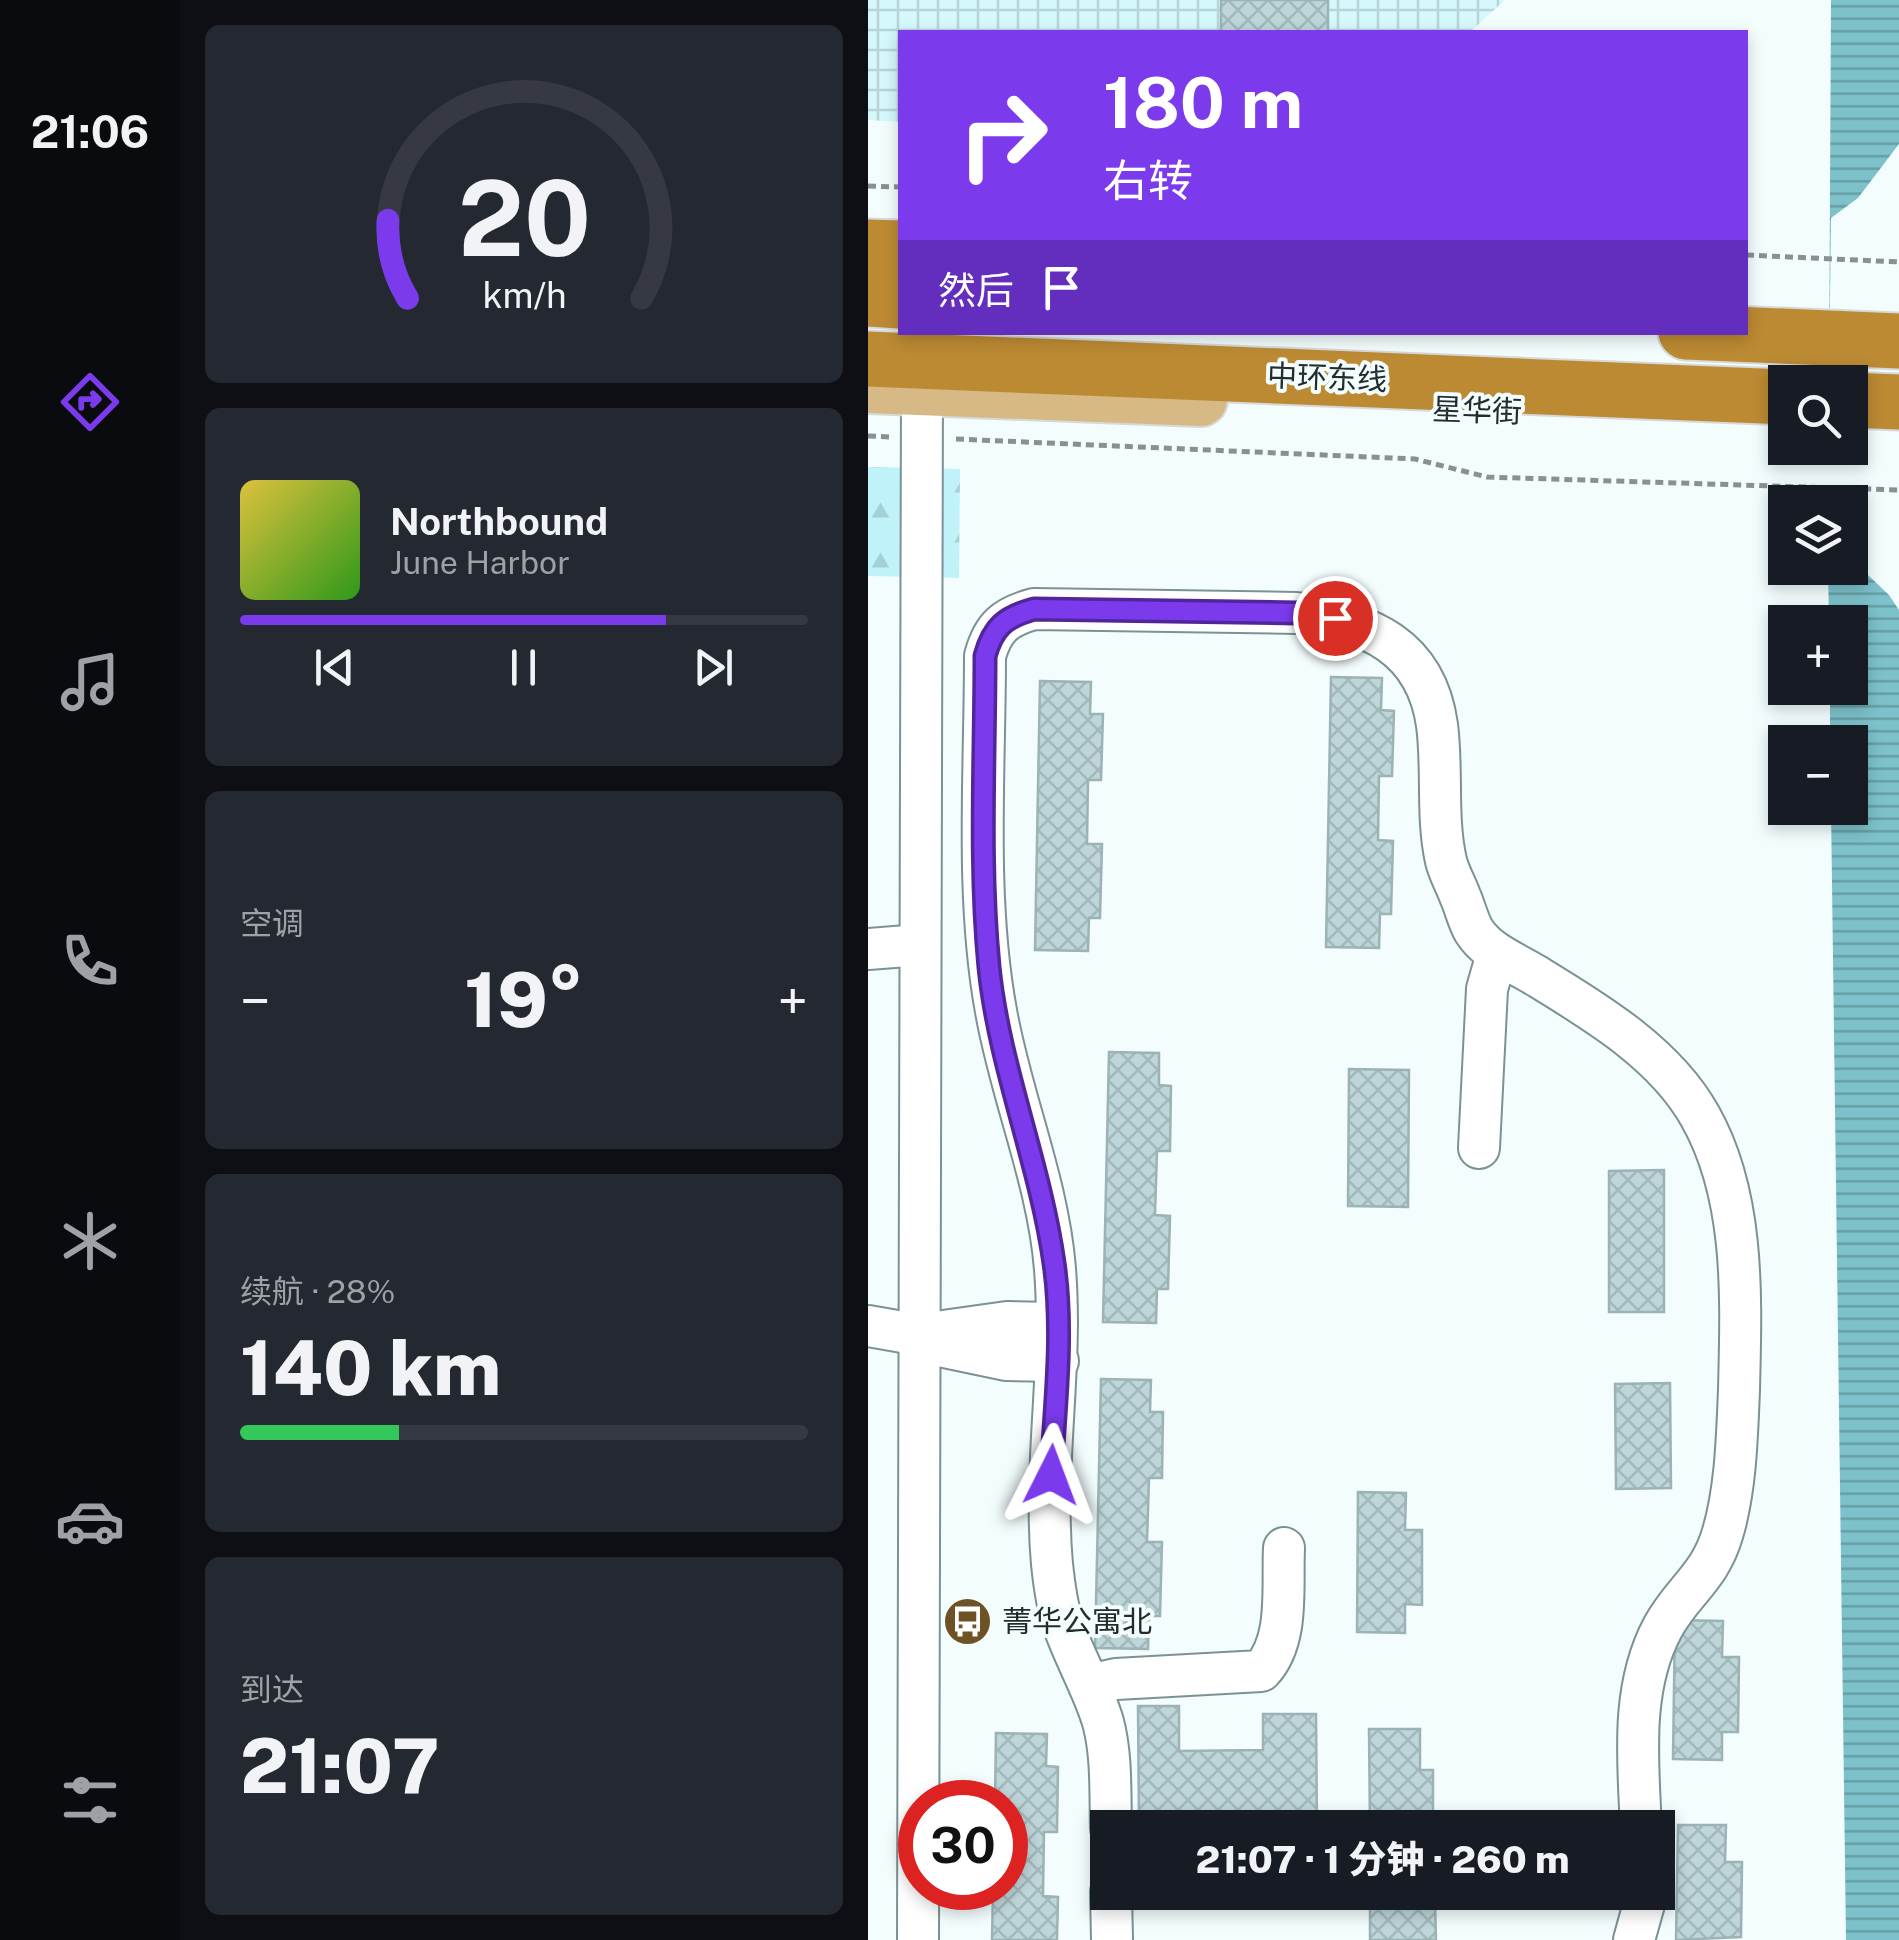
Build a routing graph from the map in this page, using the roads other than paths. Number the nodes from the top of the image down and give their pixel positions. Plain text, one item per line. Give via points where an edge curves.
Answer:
1 (868, 247) edge
2 (898, 248) edge
3 (868, 271) edge
4 (898, 272) edge
5 (868, 299) edge
6 (898, 300) edge
7 (1748, 307) edge
8 (1900, 314) edge
9 (1748, 335) edge
10 (1900, 341) edge
11 (868, 359) edge
12 (868, 387) edge
13 (1768, 397) edge
14 (1868, 401) edge
15 (1900, 402) edge
16 (922, 414) junction
17 (1768, 423) edge
18 (1868, 426) edge
19 (1900, 427) edge
20 (920, 946) junction
21 (868, 949) edge
22 (1496, 954) junction
23 (1479, 1148) dead end
24 (868, 1326) edge
25 (920, 1335) junction
26 (1057, 1342) junction
27 (1284, 1548) dead end
28 (1089, 1684) junction
29 (1110, 1810) edge
30 (1640, 1810) edge
31 (1111, 1910) edge
32 (1642, 1910) edge
33 (918, 1940) edge
34 (1112, 1940) edge
35 (1634, 1940) edge

1 - 2 highway
3 - 4 main road
5 - 6 highway
7 - 8 main road
9 - 10 highway
11 - 13 highway, 中环东线
12 - 16 main road, 星华街
14 - 15 highway
16 - 17 main road, 星华街
16 - 20 street
18 - 19 main road
20 - 21 street
20 - 25 street
22 - 23 street via 1486,989
22 - 26 street via 1474,931 1446,862 1428,694 1416,668 1381,635 1297,613 1034,609 1000,622 985,656 989,968 1045,1208
22 - 30 street via 1622,1032 1675,1081 1700,1115 1731,1203 1740,1336 1732,1483 1709,1570 1665,1624 1650,1657 1637,1755
24 - 25 street
25 - 26 street via 944,1348 1006,1360
25 - 33 street
26 - 28 street via 1052,1567 1062,1622
27 - 28 street via 1279,1642 1262,1671
28 - 29 street via 1104,1724
31 - 34 street
32 - 35 street

